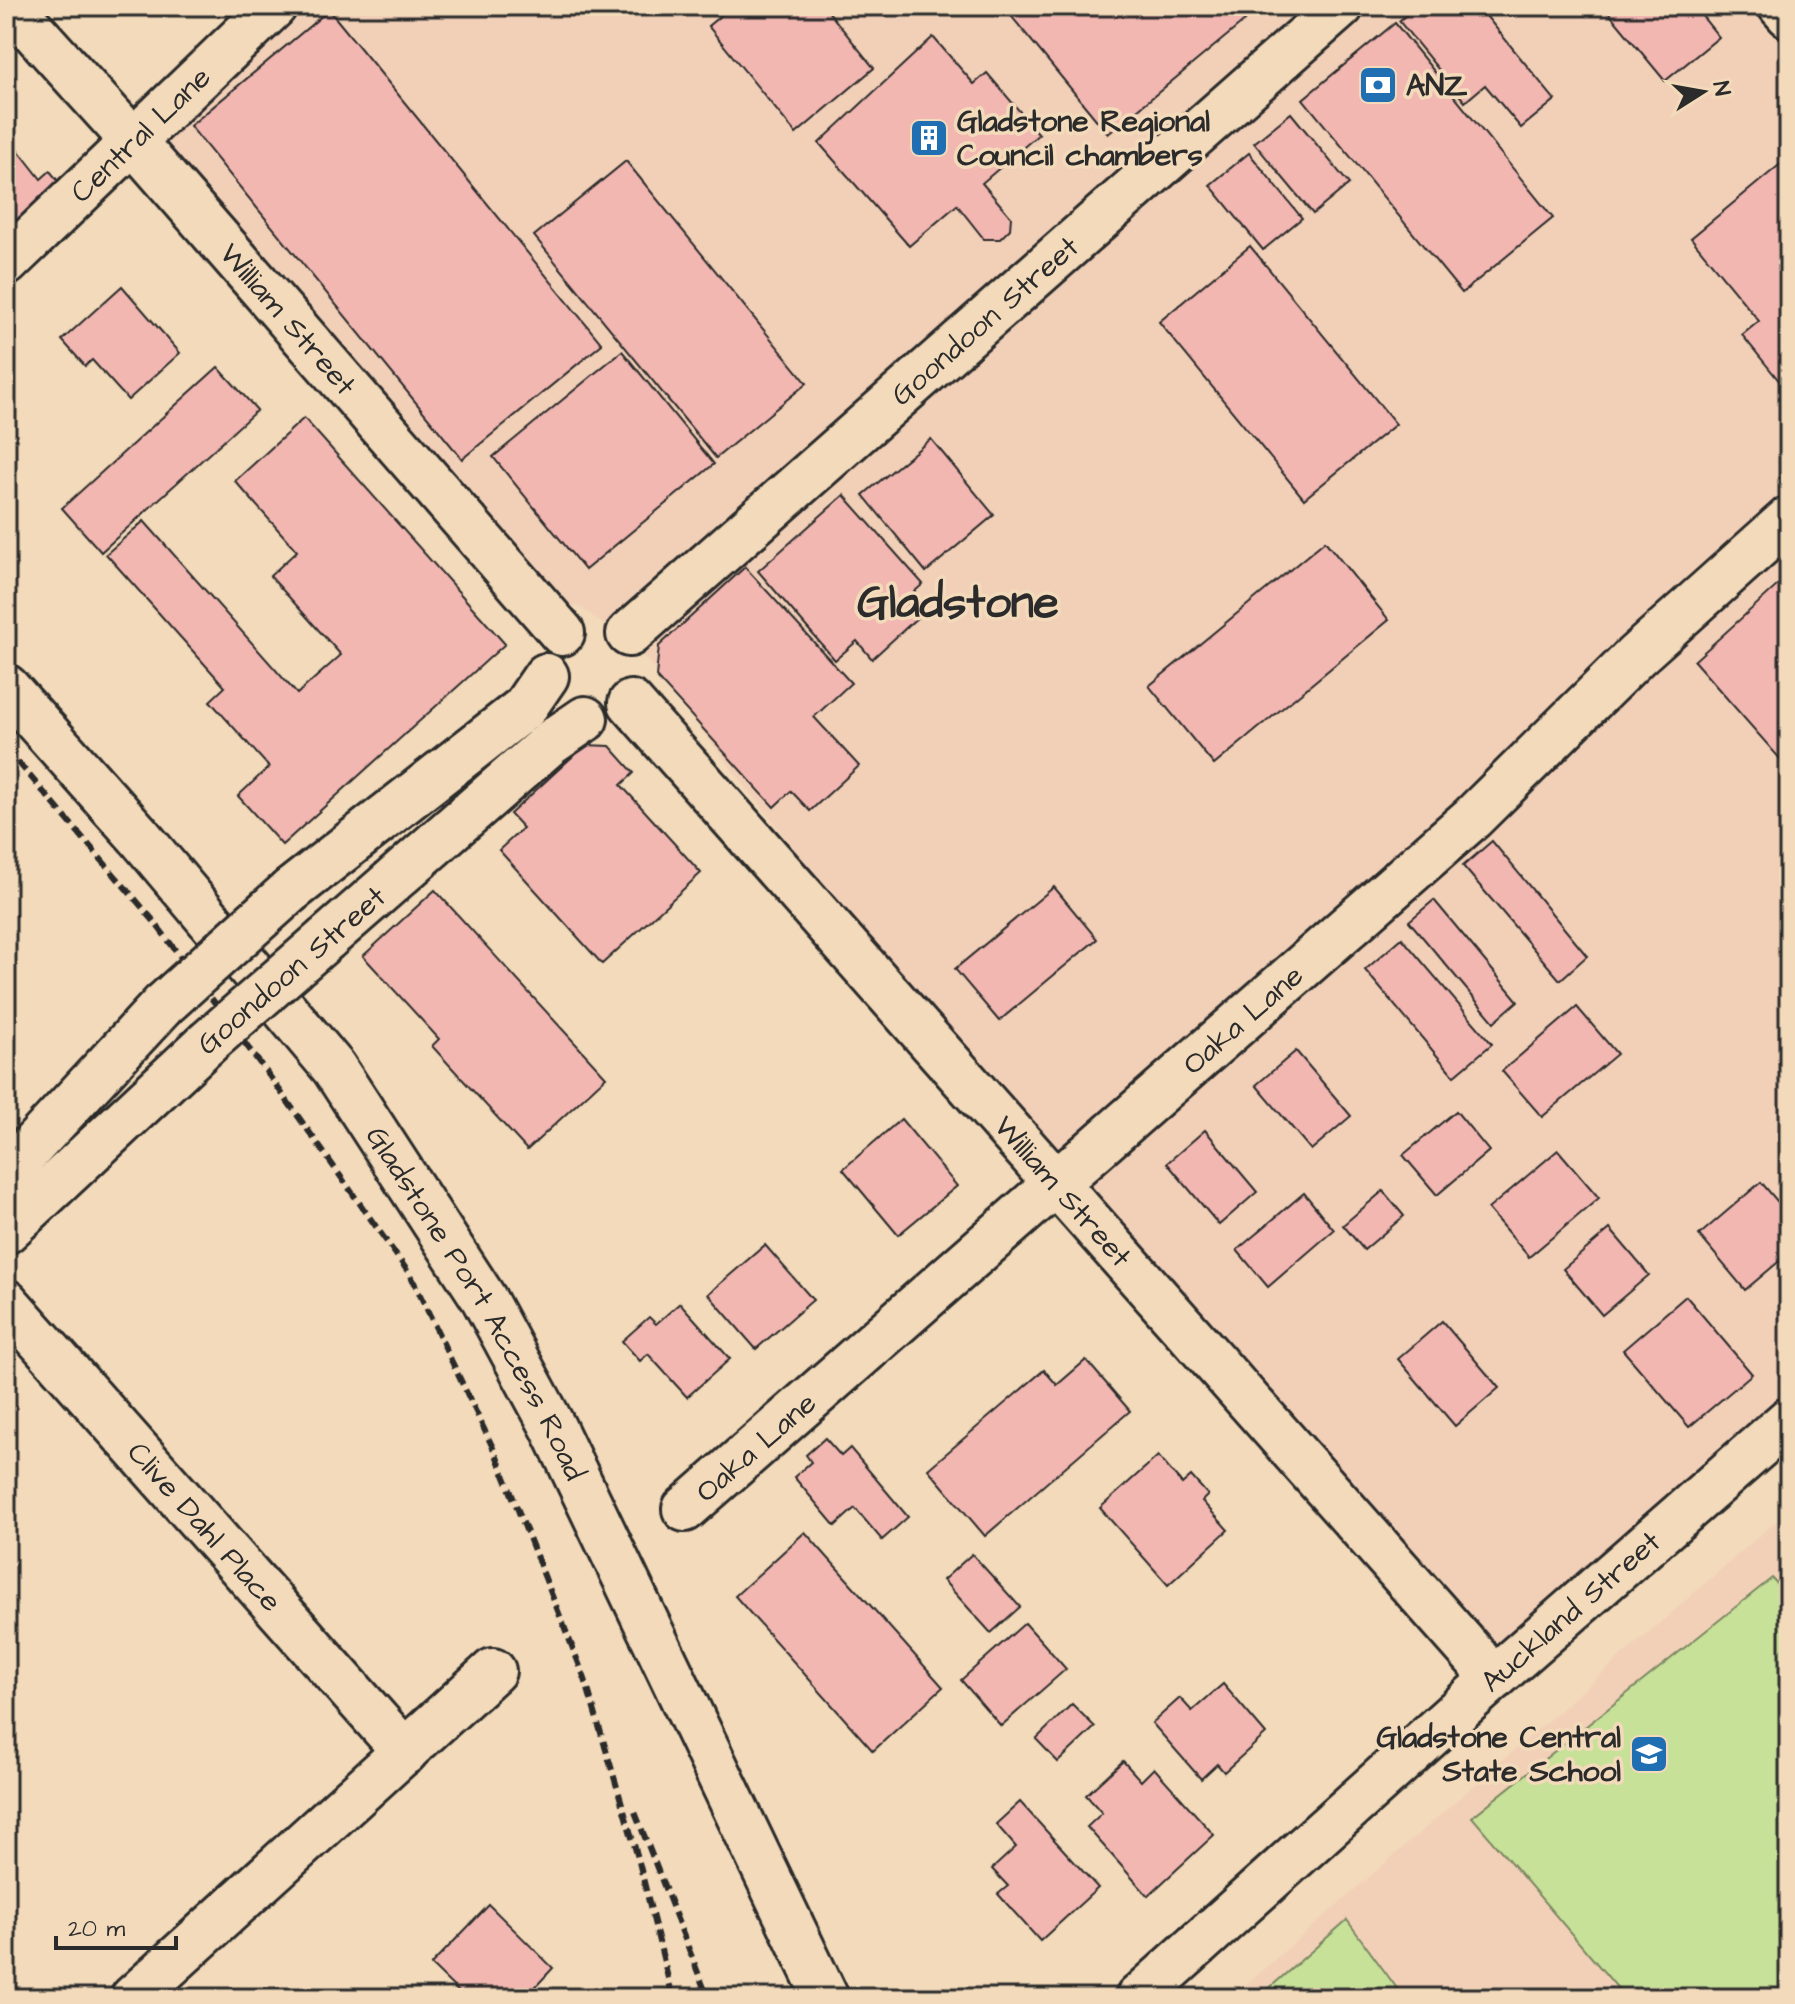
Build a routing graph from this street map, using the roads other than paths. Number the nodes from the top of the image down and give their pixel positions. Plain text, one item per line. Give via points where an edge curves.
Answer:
1 (11, 6) edge
2 (274, 6) edge
3 (1341, 6) edge
4 (1781, 6) edge
5 (1789, 15) edge
6 (133, 141) junction
7 (6, 263) edge
8 (1789, 519) edge
9 (562, 633) junction
10 (629, 634) junction
11 (546, 676) junction
12 (6, 687) edge
13 (631, 703) junction
14 (585, 719) junction
15 (6, 1174) edge
16 (1057, 1185) junction
17 (6, 1231) edge
18 (6, 1302) edge
19 (1789, 1420) edge
20 (685, 1509) dead end
21 (493, 1671) dead end
22 (1494, 1678) junction
23 (405, 1752) junction
24 (133, 1998) edge
25 (826, 1998) edge
26 (1138, 1998) edge

1 - 6 street, William Street
2 - 6 street, Central Lane
3 - 10 street, Goondoon Street
4 - 5 street
6 - 7 street, Central Lane
6 - 9 street, William Street
8 - 16 street, Oaka Lane via 1636,656 1472,818
9 - 10 street via 588,621 616,625
9 - 11 street via 552,645
10 - 13 street via 643,661 644,676
11 - 14 street via 558,704
11 - 15 street, Goondoon Street, bridge via 524,708 290,891 163,1005
12 - 25 street, Gladstone Port Access Road via 334,1068 484,1299 553,1427
13 - 14 street via 610,717
13 - 16 street, William Street
14 - 17 street, Goondoon Street, bridge via 550,743 206,1044
16 - 20 street, Oaka Lane
16 - 22 street, William Street
18 - 23 street, Clive Dahl Place
19 - 22 street, Auckland Street
21 - 23 street
22 - 26 street, Auckland Street
23 - 24 street

